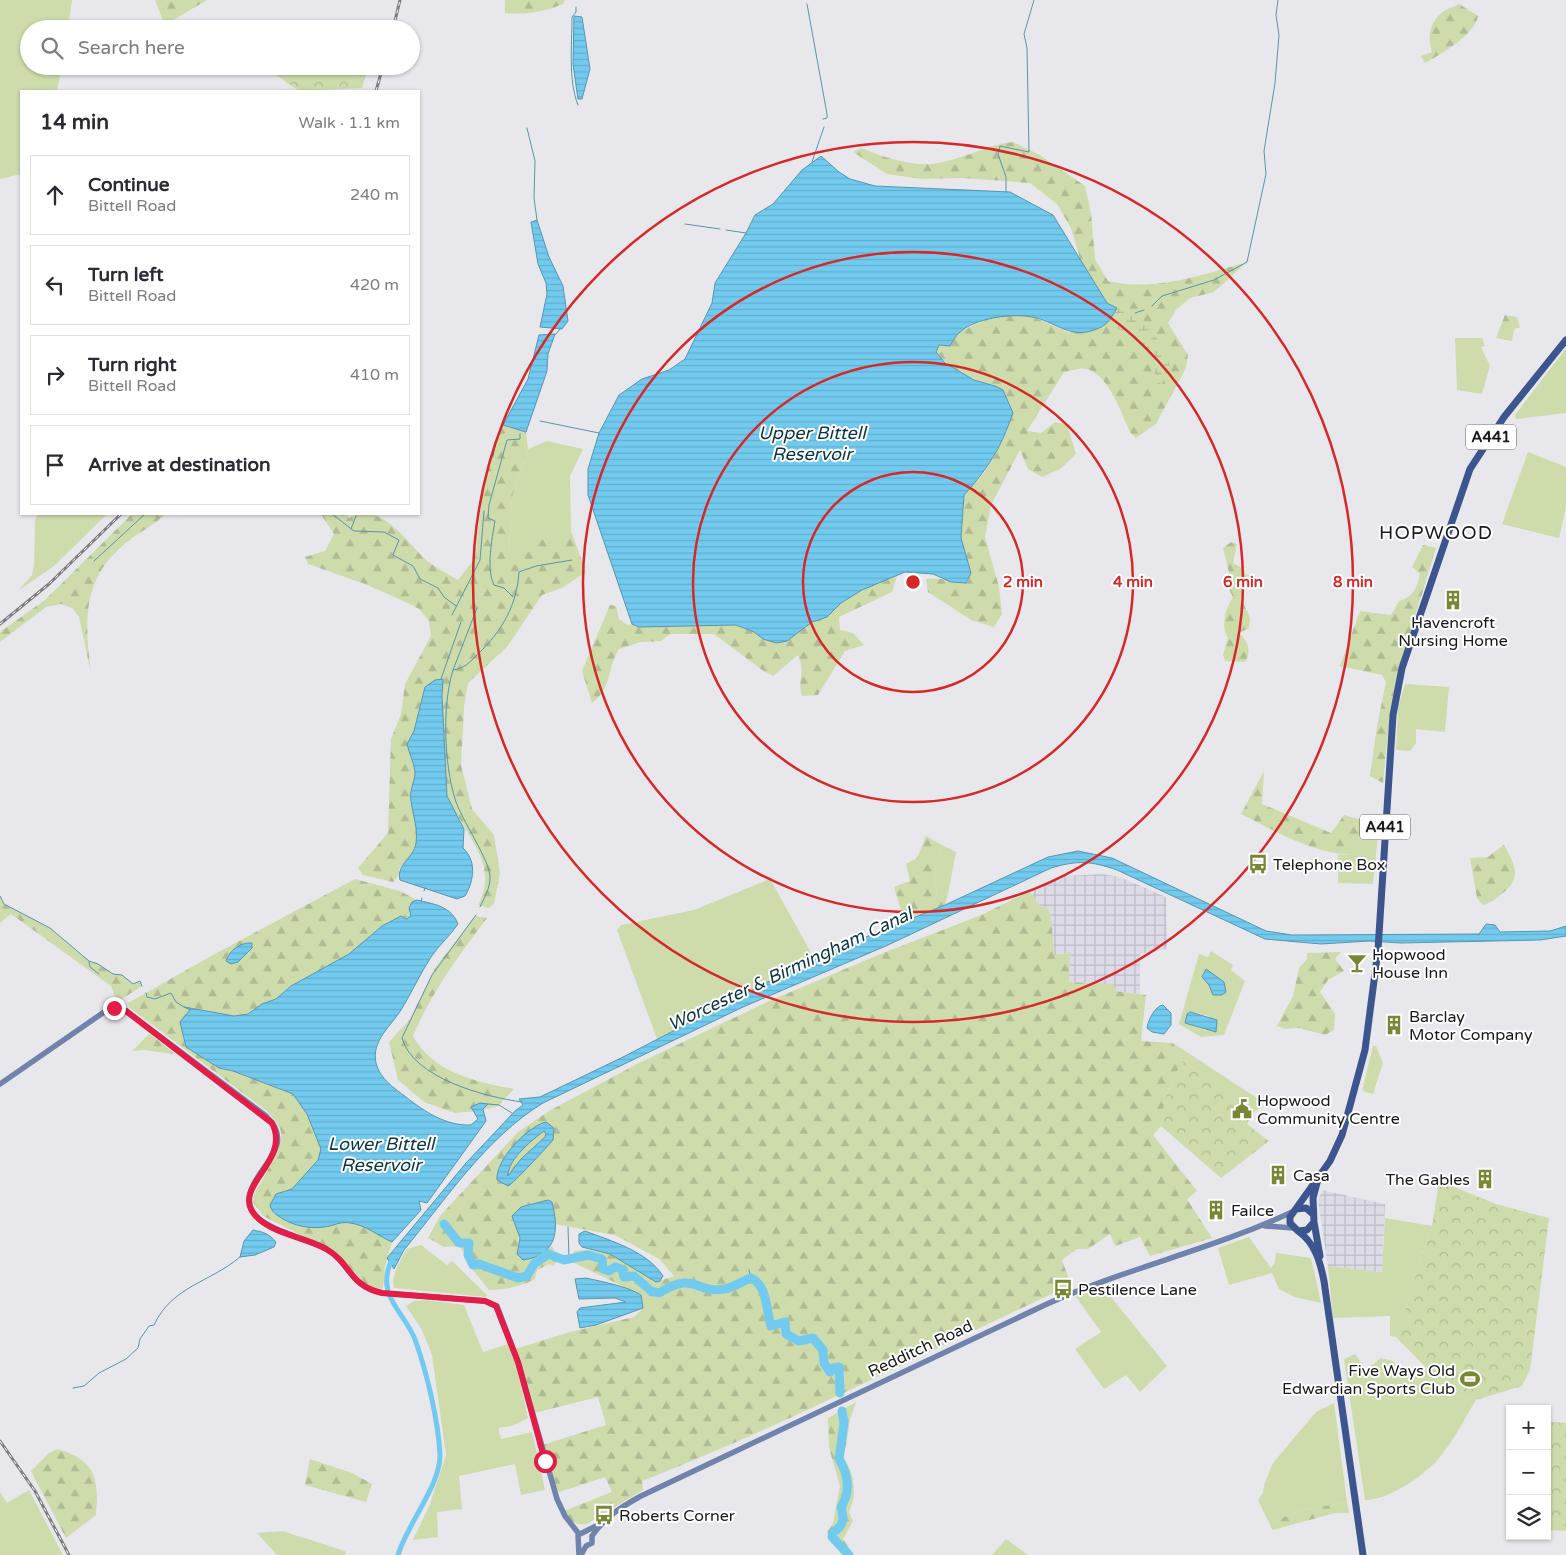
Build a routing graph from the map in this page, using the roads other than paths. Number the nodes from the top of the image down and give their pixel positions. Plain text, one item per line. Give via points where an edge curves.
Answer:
1 (1566, 340) edge
2 (0, 1084) edge
3 (1318, 1178) junction
4 (1294, 1210) junction
5 (1313, 1218) junction
6 (1264, 1226) junction
7 (1295, 1230) junction
8 (1320, 1262) junction
9 (600, 1524) junction
10 (581, 1532) junction
11 (592, 1536) junction
12 (579, 1543) junction
13 (586, 1546) junction
14 (580, 1555) edge
15 (1363, 1555) edge

1 - 3 highway, Redditch Road / A441 via 1504,417 1470,469 1402,668 1393,715 1378,946 1368,1036 1357,1089 1342,1135
2 - 10 main road via 106,1010 114,1008 124,1010 272,1123 277,1145 251,1190 249,1205 254,1214 283,1232 326,1249 360,1285 382,1293 485,1301 496,1306 518,1362 557,1499 565,1516
3 - 4 highway, Redditch Road / A441
3 - 5 highway, Redditch Road / A441
4 - 5 highway via 1306,1208
4 - 6 main road, Redditch Road
4 - 7 highway via 1290,1223
5 - 7 highway via 1307,1230
5 - 8 highway, A441
6 - 7 main road, Redditch Road
6 - 9 main road, Redditch Road via 1093,1284 691,1471 619,1508
7 - 8 highway, A441 via 1310,1241
8 - 15 highway, A441
9 - 10 main road, Redditch Road
9 - 11 main road, Redditch Road
10 - 11 main road
10 - 12 main road
11 - 13 main road, Redditch Road via 592,1543
12 - 13 main road
12 - 14 main road
13 - 14 main road, Redditch Road

